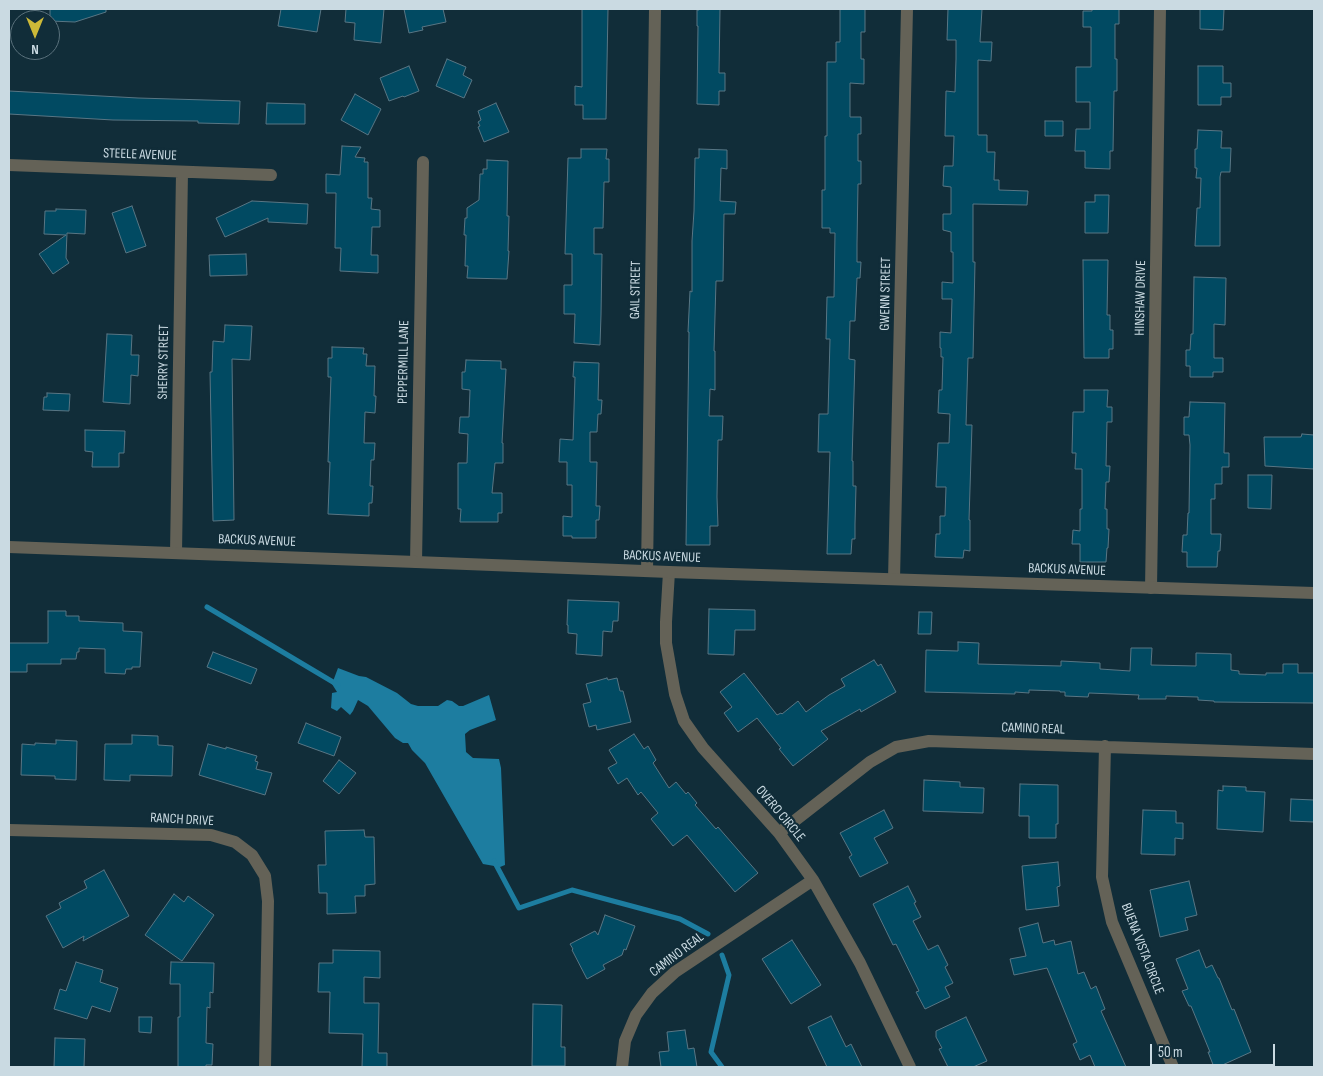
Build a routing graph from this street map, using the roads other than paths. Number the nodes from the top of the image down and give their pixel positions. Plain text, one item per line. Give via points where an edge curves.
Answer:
1 (655, 9) edge
2 (907, 9) edge
3 (1160, 9) edge
4 (423, 162) dead end
5 (9, 165) edge
6 (182, 172) junction
7 (270, 175) dead end
8 (9, 547) edge
9 (176, 553) junction
10 (416, 562) junction
11 (646, 571) junction
12 (669, 572) junction
13 (894, 579) junction
14 (1151, 588) junction
15 (1314, 593) edge
16 (1105, 746) junction
17 (1314, 754) edge
18 (9, 830) edge
19 (779, 833) junction
20 (812, 880) junction
21 (264, 1067) edge
22 (622, 1067) edge
23 (910, 1067) edge
24 (1173, 1067) edge

1 - 11 street, GAIL STREET
2 - 13 street, GWENN STREET
3 - 14 street, HINSHAW DRIVE
4 - 10 street, PEPPERMILL LANE
5 - 6 street, STEELE AVENUE
6 - 7 street, STEELE AVENUE
6 - 9 street, SHERRY STREET
8 - 9 street, BACKUS AVENUE
9 - 10 street, BACKUS AVENUE
10 - 11 street, BACKUS AVENUE
11 - 12 street, BACKUS AVENUE
12 - 13 street, BACKUS AVENUE
12 - 19 street, OVERO CIRCLE via 666,643 675,694 684,721 703,748
13 - 14 street, BACKUS AVENUE
14 - 15 street, BACKUS AVENUE
16 - 17 street, CAMINO REAL
16 - 19 street, CAMINO REAL via 929,741 896,747 870,762
16 - 24 street, BUENA VISTA CIRCLE via 1102,876 1112,922
18 - 21 street, RANCH DRIVE via 211,835 235,842 252,855 265,876 268,901
19 - 20 street, OVERO CIRCLE
20 - 22 street, CAMINO REAL via 675,972 652,993 636,1015 625,1041
20 - 23 street, OVERO CIRCLE via 860,963

